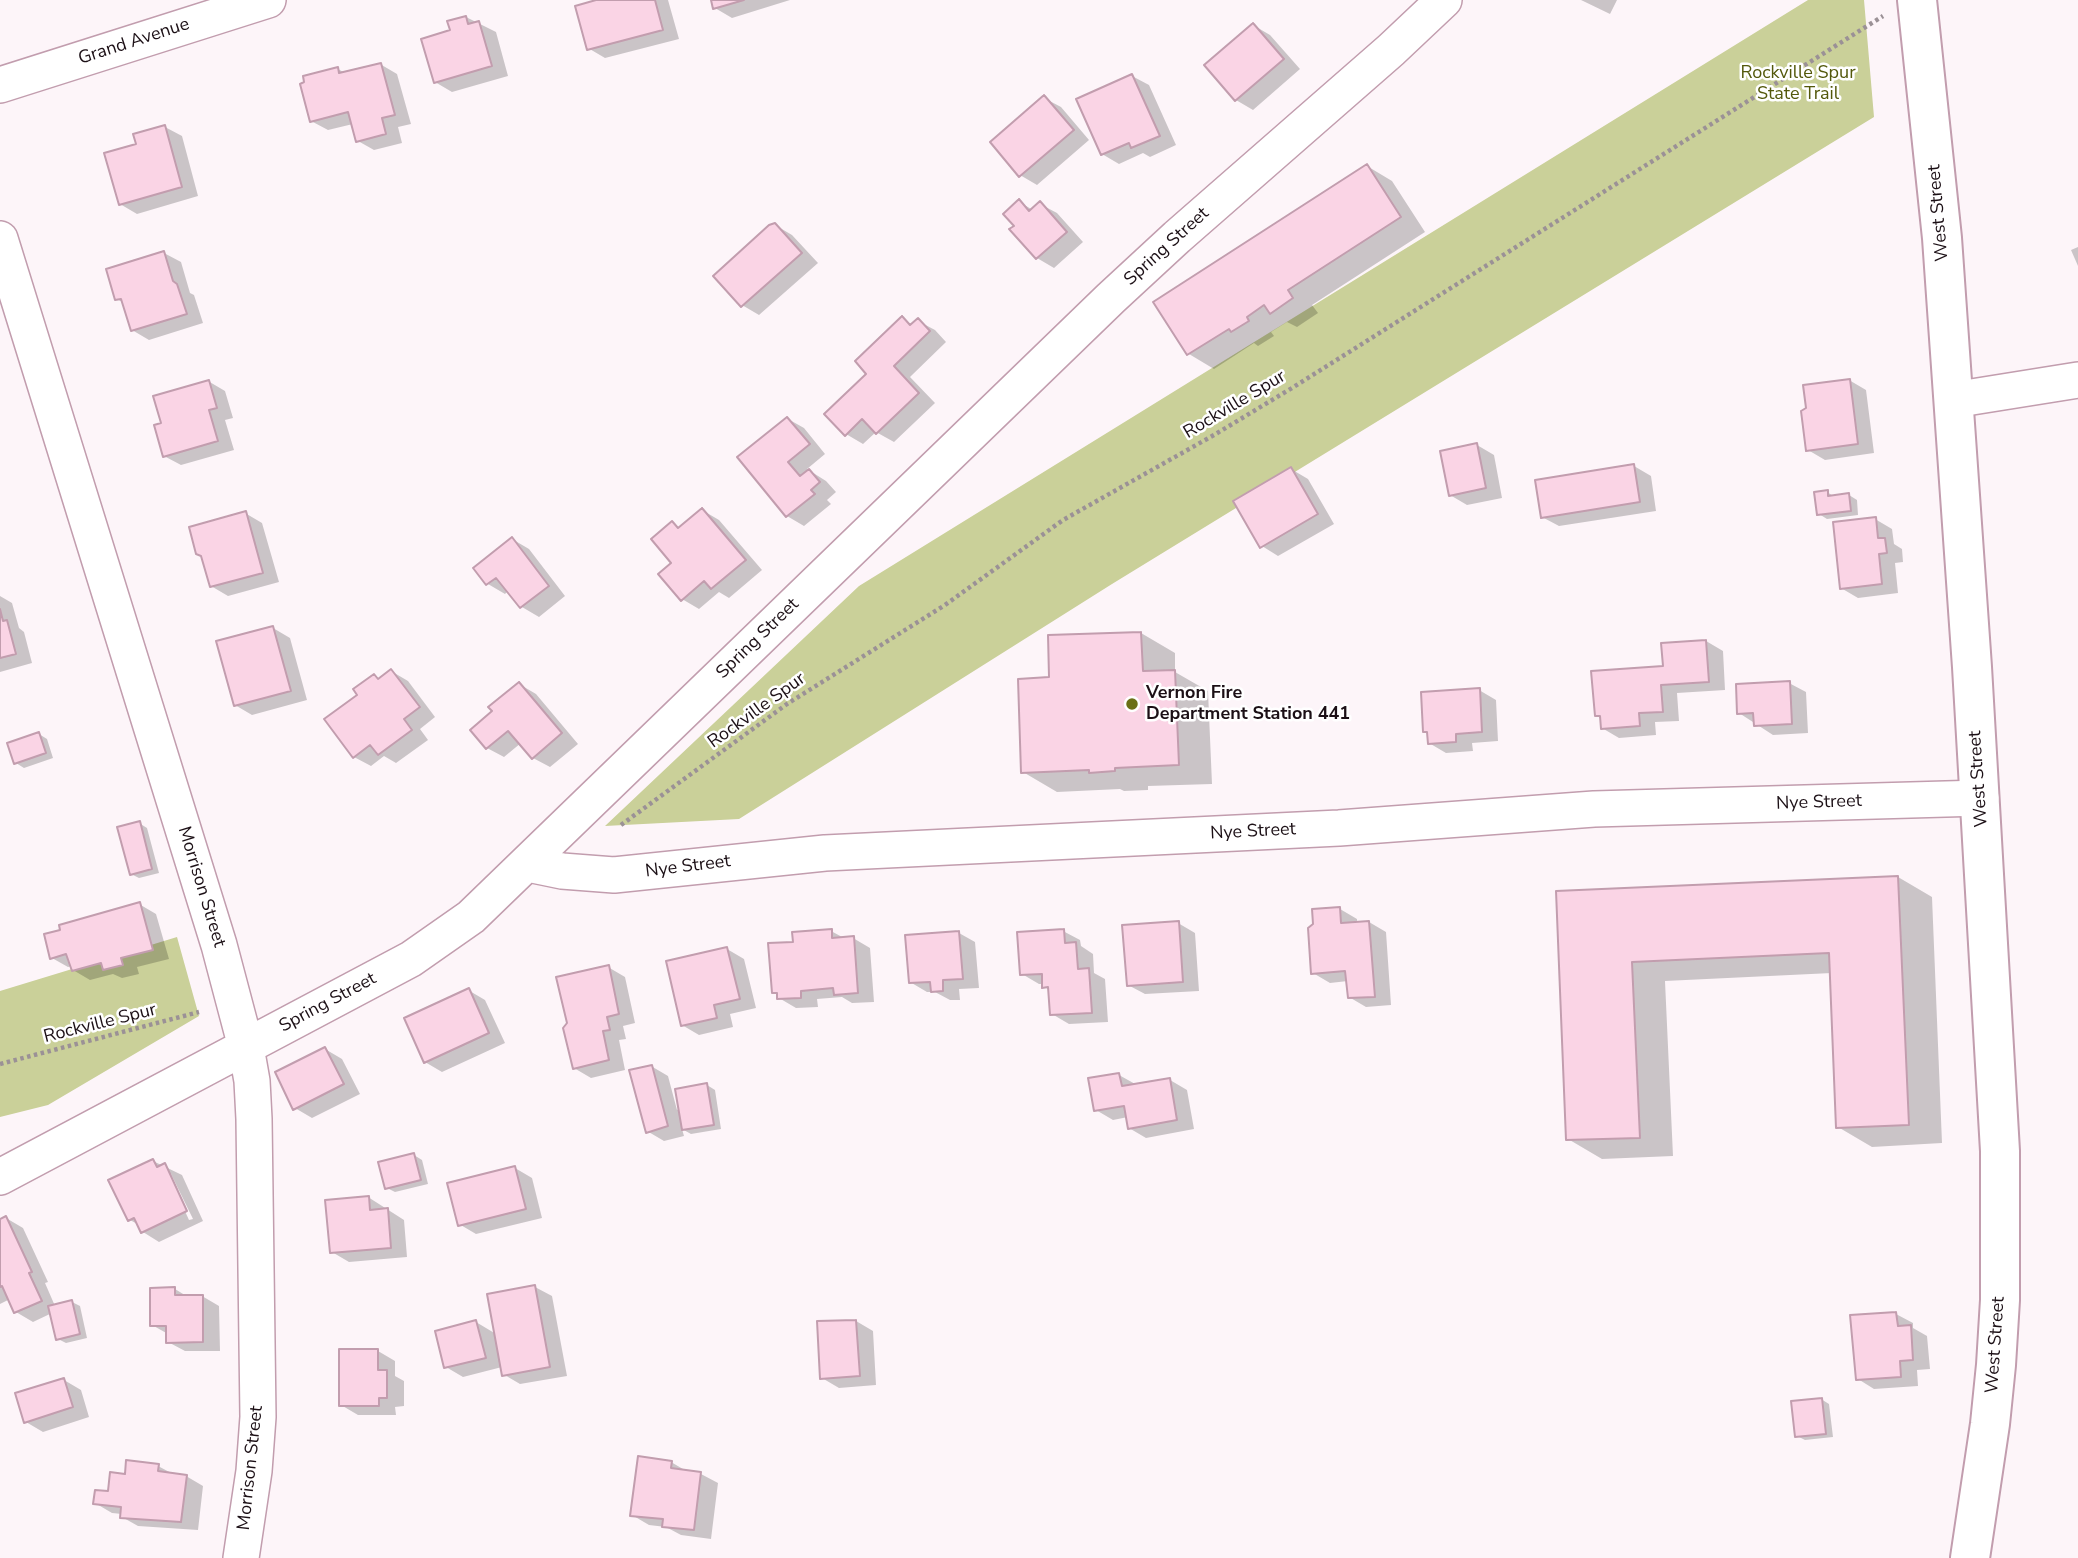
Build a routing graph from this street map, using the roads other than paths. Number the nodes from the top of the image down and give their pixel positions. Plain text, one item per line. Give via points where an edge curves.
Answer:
1 (268, 0) edge
2 (1444, 0) edge
3 (1903, 6) edge
4 (0, 85) edge
5 (0, 239) edge
6 (2078, 380) edge
7 (1953, 400) junction
8 (1981, 798) junction
9 (528, 863) junction
10 (246, 1047) junction
11 (0, 1177) edge
12 (241, 1558) edge
13 (1970, 1558) edge

1 - 4 street, Grand Avenue
2 - 9 street, Spring Street via 1111,298
3 - 7 main road, West Street via 1942,238
5 - 10 street, Morrison Street via 201,884
6 - 7 street
7 - 8 main road, West Street
8 - 9 street, Nye Street via 1581,810 1339,828 825,853 614,875
8 - 13 main road, West Street via 1996,1039 2001,1238 1994,1389
9 - 10 street, Spring Street via 441,940
10 - 11 street, Spring Street
10 - 12 street, Morrison Street via 254,1119 258,1417

